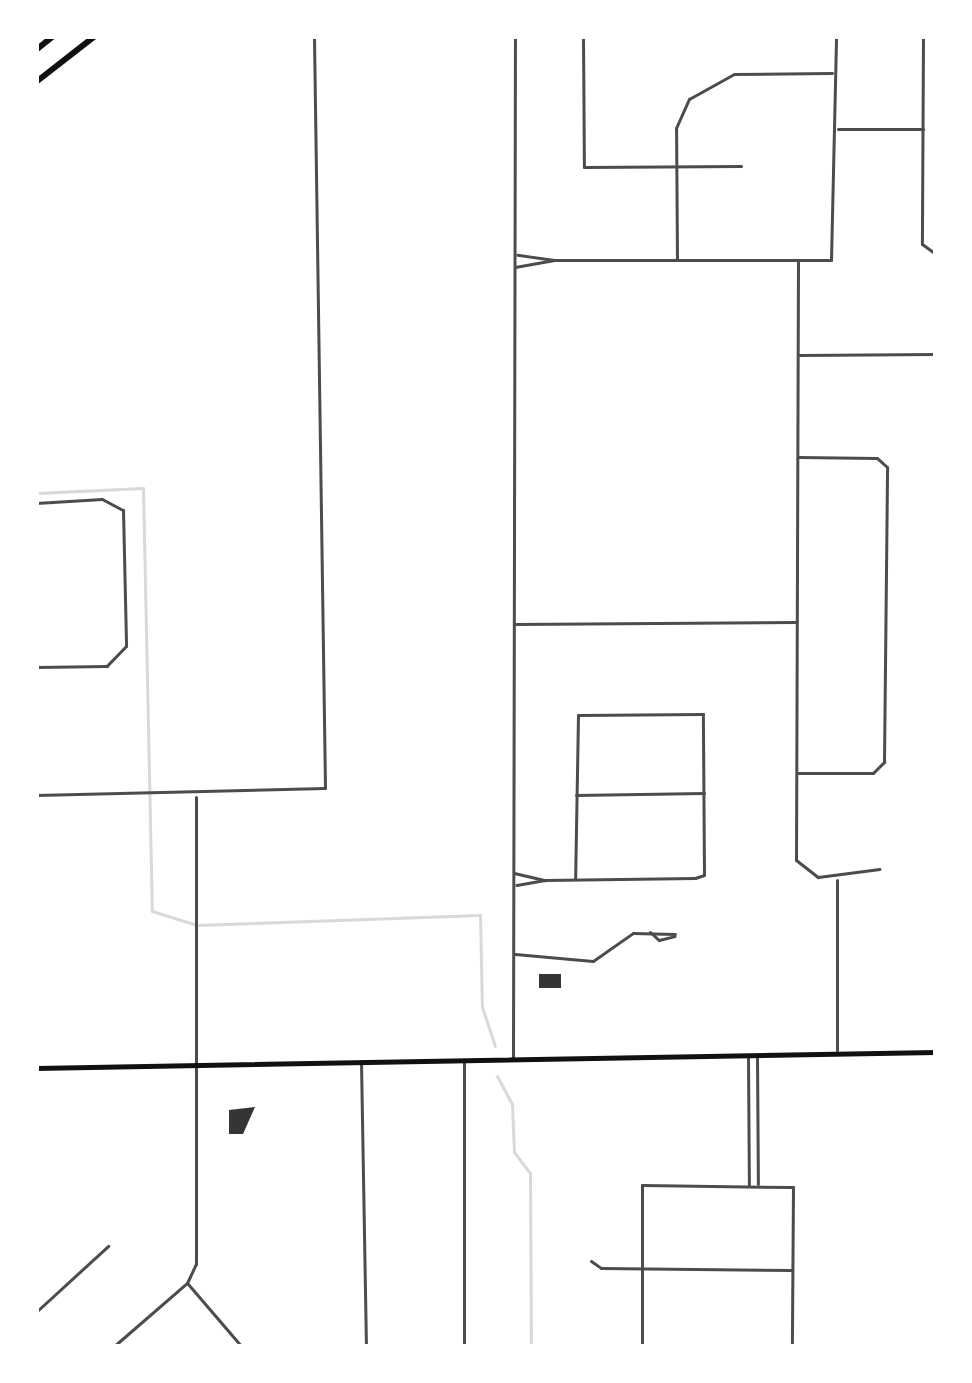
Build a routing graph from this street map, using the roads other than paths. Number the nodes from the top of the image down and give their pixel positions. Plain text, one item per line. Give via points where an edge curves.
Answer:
1 (53, 36) edge
2 (95, 36) edge
3 (314, 36) edge
4 (515, 36) edge
5 (583, 36) edge
6 (836, 36) edge
7 (923, 36) edge
8 (36, 50) edge
9 (836, 74) junction
10 (36, 82) edge
11 (836, 128) junction
12 (923, 129) junction
13 (741, 166) dead end
14 (674, 171) junction
15 (936, 254) edge
16 (514, 255) junction
17 (554, 260) junction
18 (677, 261) junction
19 (798, 262) junction
20 (513, 267) junction
21 (936, 354) edge
22 (797, 355) junction
23 (796, 457) junction
24 (36, 503) edge
25 (796, 622) junction
26 (514, 624) junction
27 (36, 667) edge
28 (797, 773) junction
29 (706, 793) junction
30 (196, 794) junction
31 (36, 795) edge
32 (575, 795) junction
33 (879, 869) dead end
34 (514, 873) junction
35 (837, 878) junction
36 (575, 879) junction
37 (545, 880) junction
38 (514, 885) junction
39 (650, 932) junction
40 (515, 954) junction
41 (936, 1052) edge
42 (837, 1054) junction
43 (748, 1055) junction
44 (757, 1055) junction
45 (513, 1059) junction
46 (464, 1060) junction
47 (362, 1062) junction
48 (200, 1064) junction
49 (36, 1068) edge
50 (749, 1186) junction
51 (758, 1186) junction
52 (108, 1246) dead end
53 (591, 1261) dead end
54 (642, 1269) junction
55 (792, 1270) junction
56 (187, 1282) junction
57 (36, 1312) edge
58 (120, 1341) junction
59 (113, 1347) edge
60 (125, 1347) edge
61 (242, 1347) edge
62 (366, 1347) edge
63 (464, 1347) edge
64 (642, 1347) edge
65 (792, 1347) edge

1 - 8 highway
2 - 10 highway
3 - 30 street via 323,792
4 - 16 street
5 - 14 street via 584,167
6 - 9 street
7 - 12 street
9 - 11 street
9 - 14 street via 741,73 708,83 678,119
11 - 12 street
11 - 19 street via 831,260
12 - 15 street via 923,251
13 - 14 street
14 - 18 street
16 - 17 street
16 - 20 street
17 - 18 street
17 - 20 street
18 - 19 street
19 - 22 street
20 - 26 street
21 - 22 street
22 - 23 street
23 - 25 street
23 - 28 street via 878,458 887,467 884,762 873,773
24 - 27 street via 102,499 120,507 126,522 124,655 106,666
25 - 26 street
25 - 28 street
26 - 34 street
28 - 35 street via 798,866
29 - 32 street
29 - 32 street via 703,714 579,713
29 - 36 street via 704,875
30 - 31 street
30 - 48 street
32 - 36 street
33 - 35 street
34 - 37 street
34 - 38 street
35 - 42 street
36 - 37 street
37 - 38 street
38 - 40 street
39 - 39 street via 675,934 664,940
39 - 40 street via 629,935 593,961
40 - 45 street
41 - 42 main road
42 - 44 main road
43 - 44 main road
43 - 45 main road
43 - 50 street
44 - 51 street
45 - 46 main road
46 - 47 main road
46 - 63 street
47 - 48 main road
47 - 62 street
48 - 49 main road
48 - 56 street via 196,1256
50 - 51 street
50 - 54 street via 642,1185
51 - 55 street via 793,1187
52 - 57 street
53 - 54 street
54 - 55 street
54 - 64 street
55 - 65 street
56 - 58 street
56 - 61 street
58 - 59 street
58 - 60 street

